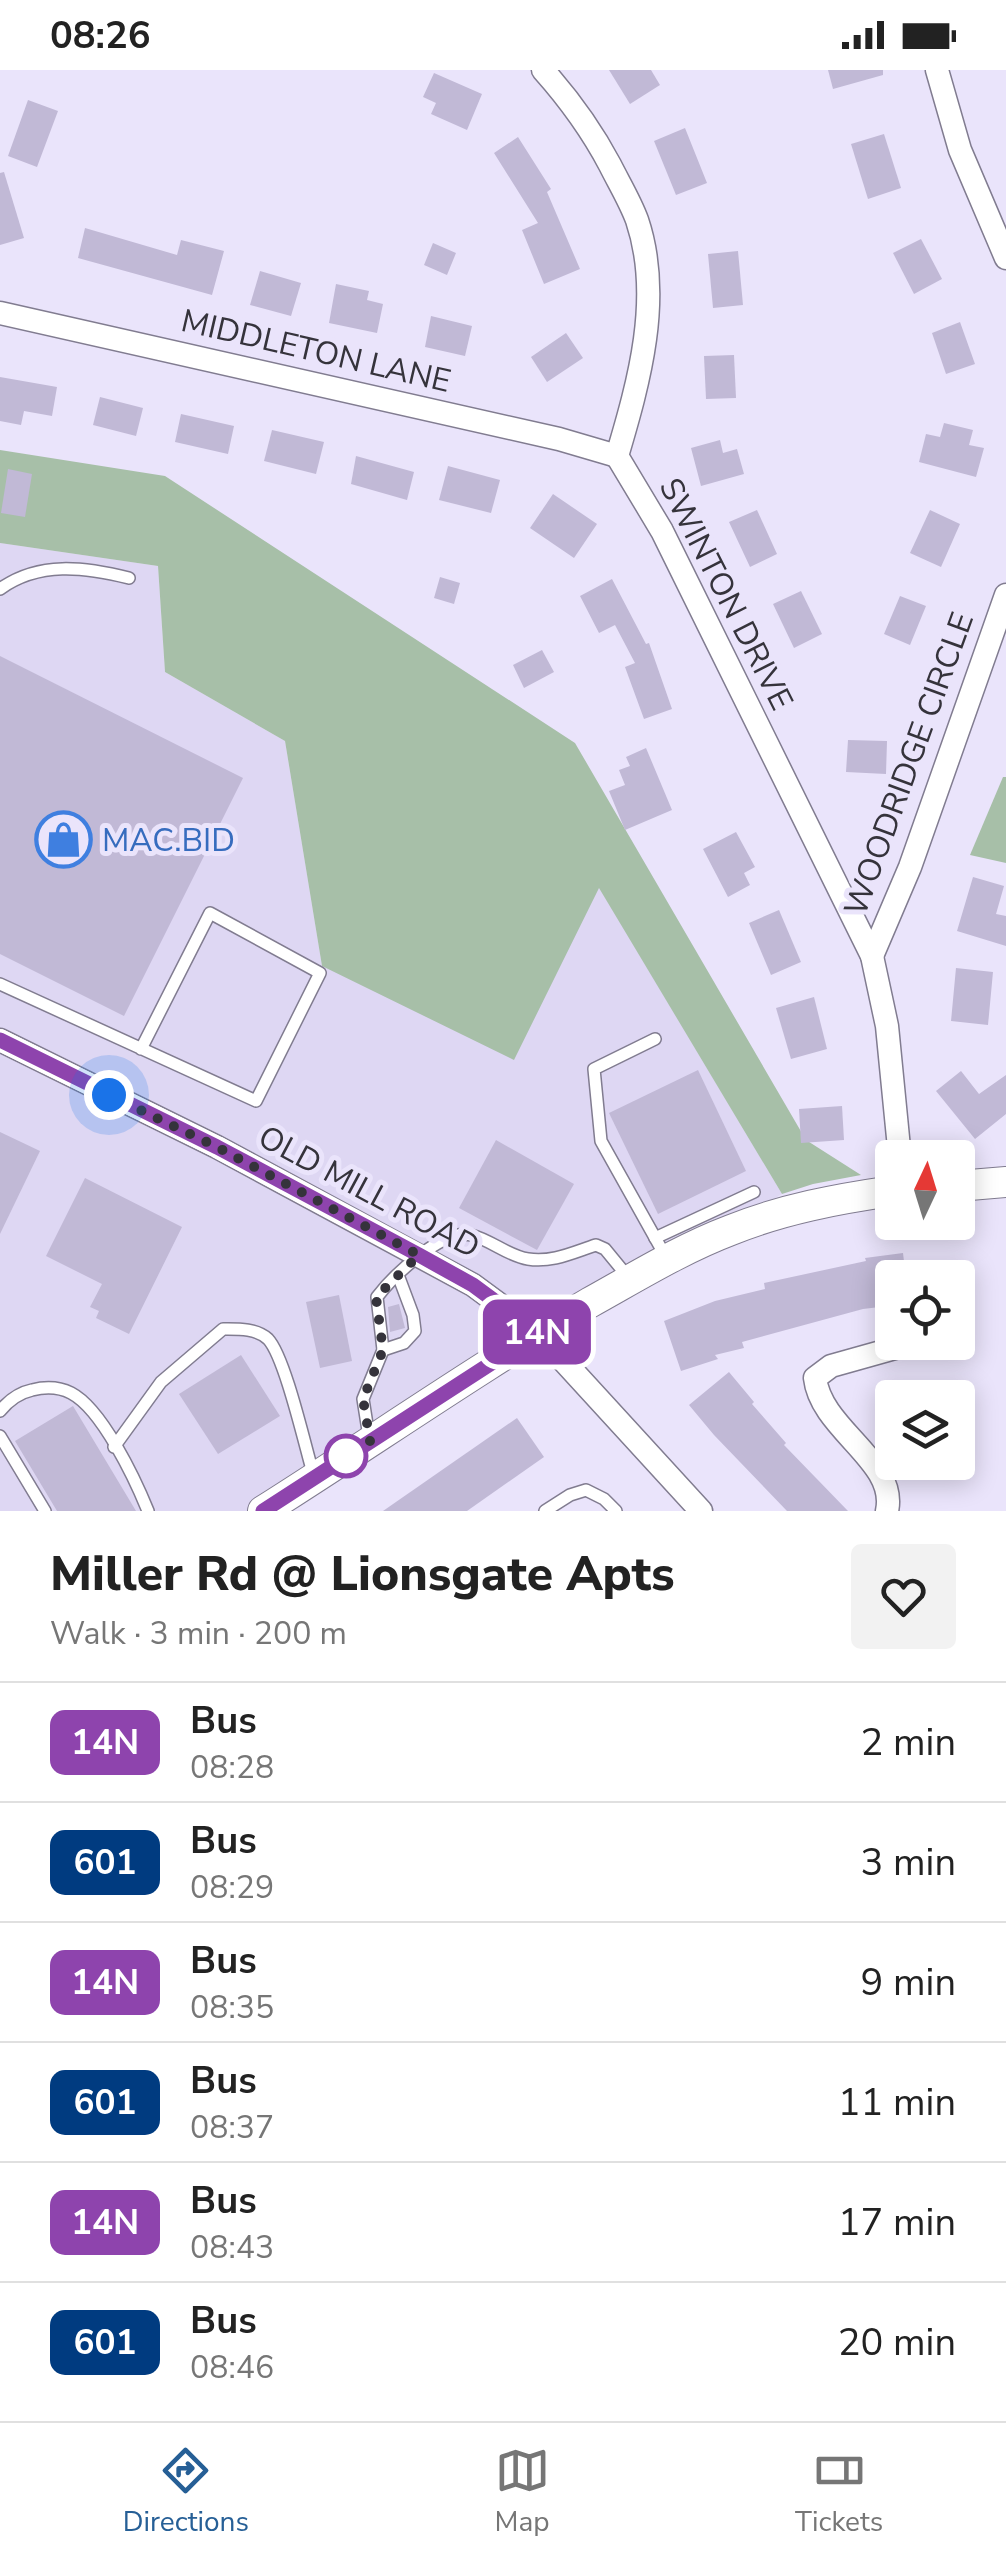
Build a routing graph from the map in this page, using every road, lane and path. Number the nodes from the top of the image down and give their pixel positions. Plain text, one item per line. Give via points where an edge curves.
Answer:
1 (542, 70) edge
2 (937, 70) edge
3 (1006, 258) edge
4 (0, 313) edge
5 (617, 456) junction
6 (129, 578) dead end
7 (0, 590) edge
8 (1006, 595) edge
9 (872, 956) junction
10 (0, 984) edge
11 (655, 1039) dead end
12 (0, 1040) edge
13 (141, 1049) junction
14 (898, 1140) edge
15 (1006, 1182) edge
16 (975, 1185) edge
17 (754, 1192) dead end
18 (875, 1193) edge
19 (661, 1249) junction
20 (419, 1255) junction
21 (398, 1275) junction
22 (630, 1280) junction
23 (538, 1333) junction
24 (383, 1350) junction
25 (875, 1354) edge
26 (0, 1411) edge
27 (0, 1436) edge
28 (370, 1441) junction
29 (114, 1447) junction
30 (315, 1477) junction
31 (46, 1511) edge
32 (148, 1511) edge
33 (263, 1511) edge
34 (545, 1511) edge
35 (616, 1511) edge
36 (700, 1511) edge
37 (887, 1511) edge

1 - 5 street, SWINTON DRIVE via 600,147 643,243 647,325
2 - 3 street via 960,150
4 - 5 street, MIDDLETON LANE
5 - 9 street, SWINTON DRIVE via 662,531
6 - 7 lane via 50,567 18,576
8 - 9 street, WOODRIDGE CIRCLE
9 - 14 street, SWINTON DRIVE via 888,1026
10 - 13 lane
11 - 19 lane via 594,1069 602,1140
12 - 20 street, OLD MILL ROAD
13 - 13 lane via 256,1102 320,972 210,913
15 - 16 street
17 - 19 lane
18 - 19 street via 827,1200
19 - 22 street
20 - 21 lane
20 - 22 lane via 457,1234 523,1259 550,1260 596,1245
20 - 23 street, OLD MILL ROAD
21 - 24 lane via 376,1297
21 - 24 lane via 414,1331 404,1343
22 - 23 street
23 - 28 street
23 - 36 street, OLD MILL ROAD
24 - 28 lane via 363,1399
25 - 37 street via 814,1378 817,1396 885,1478
26 - 29 lane via 22,1392 45,1387 71,1393 93,1412
27 - 31 lane
28 - 30 street
29 - 30 lane via 174,1368 223,1329 250,1330 268,1339 279,1360
29 - 32 lane
30 - 33 street
34 - 35 lane via 586,1490

